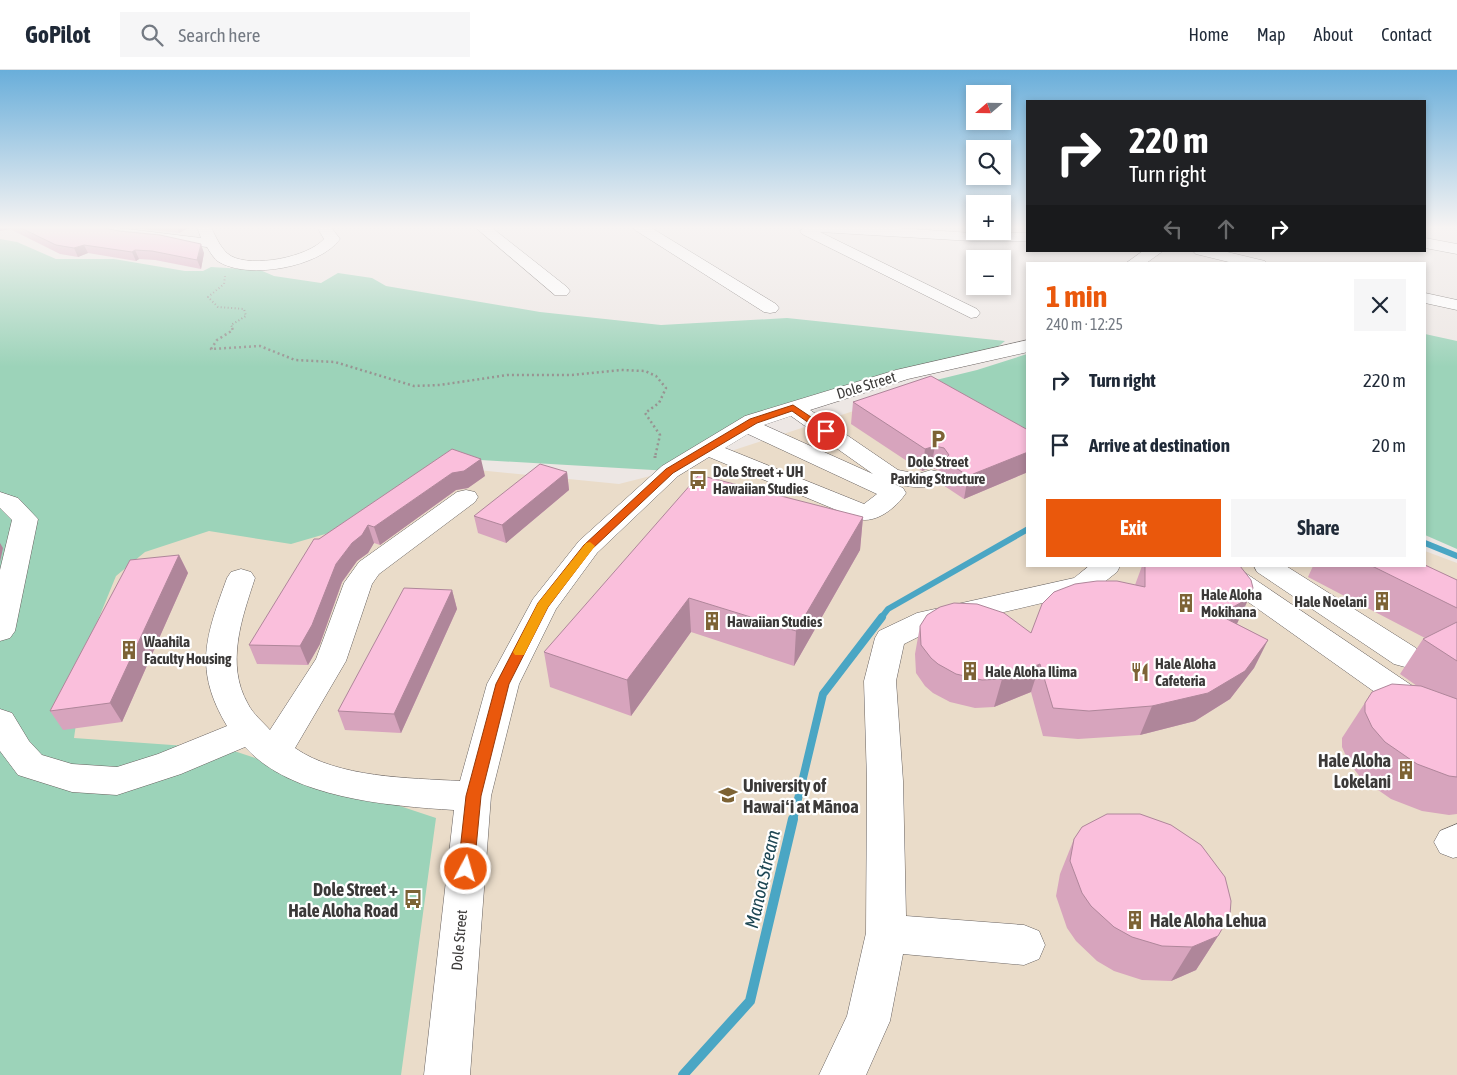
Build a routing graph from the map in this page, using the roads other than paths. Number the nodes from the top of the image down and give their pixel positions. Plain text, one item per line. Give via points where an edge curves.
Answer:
1 (541, 274) edge
2 (715, 274) edge
3 (892, 274) edge
4 (562, 291) dead end
5 (1426, 298) edge
6 (1457, 305) edge
7 (770, 308) dead end
8 (971, 313) dead end
9 (1026, 346) edge
10 (793, 408) junction
11 (747, 425) junction
12 (708, 450) junction
13 (931, 477) dead end
14 (466, 497) dead end
15 (0, 499) edge
16 (10, 540) edge
17 (1106, 567) edge
18 (1217, 567) edge
19 (1269, 567) edge
20 (241, 578) dead end
21 (5, 594) edge
22 (0, 631) edge
23 (1405, 656) dead end
24 (0, 722) edge
25 (249, 731) junction
26 (1457, 732) edge
27 (274, 753) junction
28 (474, 796) junction
29 (886, 933) junction
30 (1024, 945) dead end
31 (447, 1075) edge
32 (842, 1075) edge

1 - 4 street
2 - 7 street
3 - 8 street
5 - 6 street
9 - 10 street, Dole Street via 903,374
10 - 11 street, Dole Street
10 - 13 street via 891,476 920,481
11 - 12 street, Dole Street
11 - 12 street via 894,493 868,514
12 - 28 street, Dole Street via 670,471 588,547 542,606 503,684
14 - 27 street via 369,568 358,583 331,661
15 - 16 street via 10,503 25,519
16 - 21 street
17 - 29 street via 1083,585 927,620 890,638 880,681 885,781
18 - 26 street
19 - 23 street
20 - 25 street via 220,654 222,681 232,707
21 - 22 street
24 - 25 street via 30,765 72,778 117,780 169,764
25 - 27 street
27 - 28 street via 306,770 345,783 389,791
28 - 31 street, Dole Street
29 - 30 street
29 - 32 street via 868,1021

